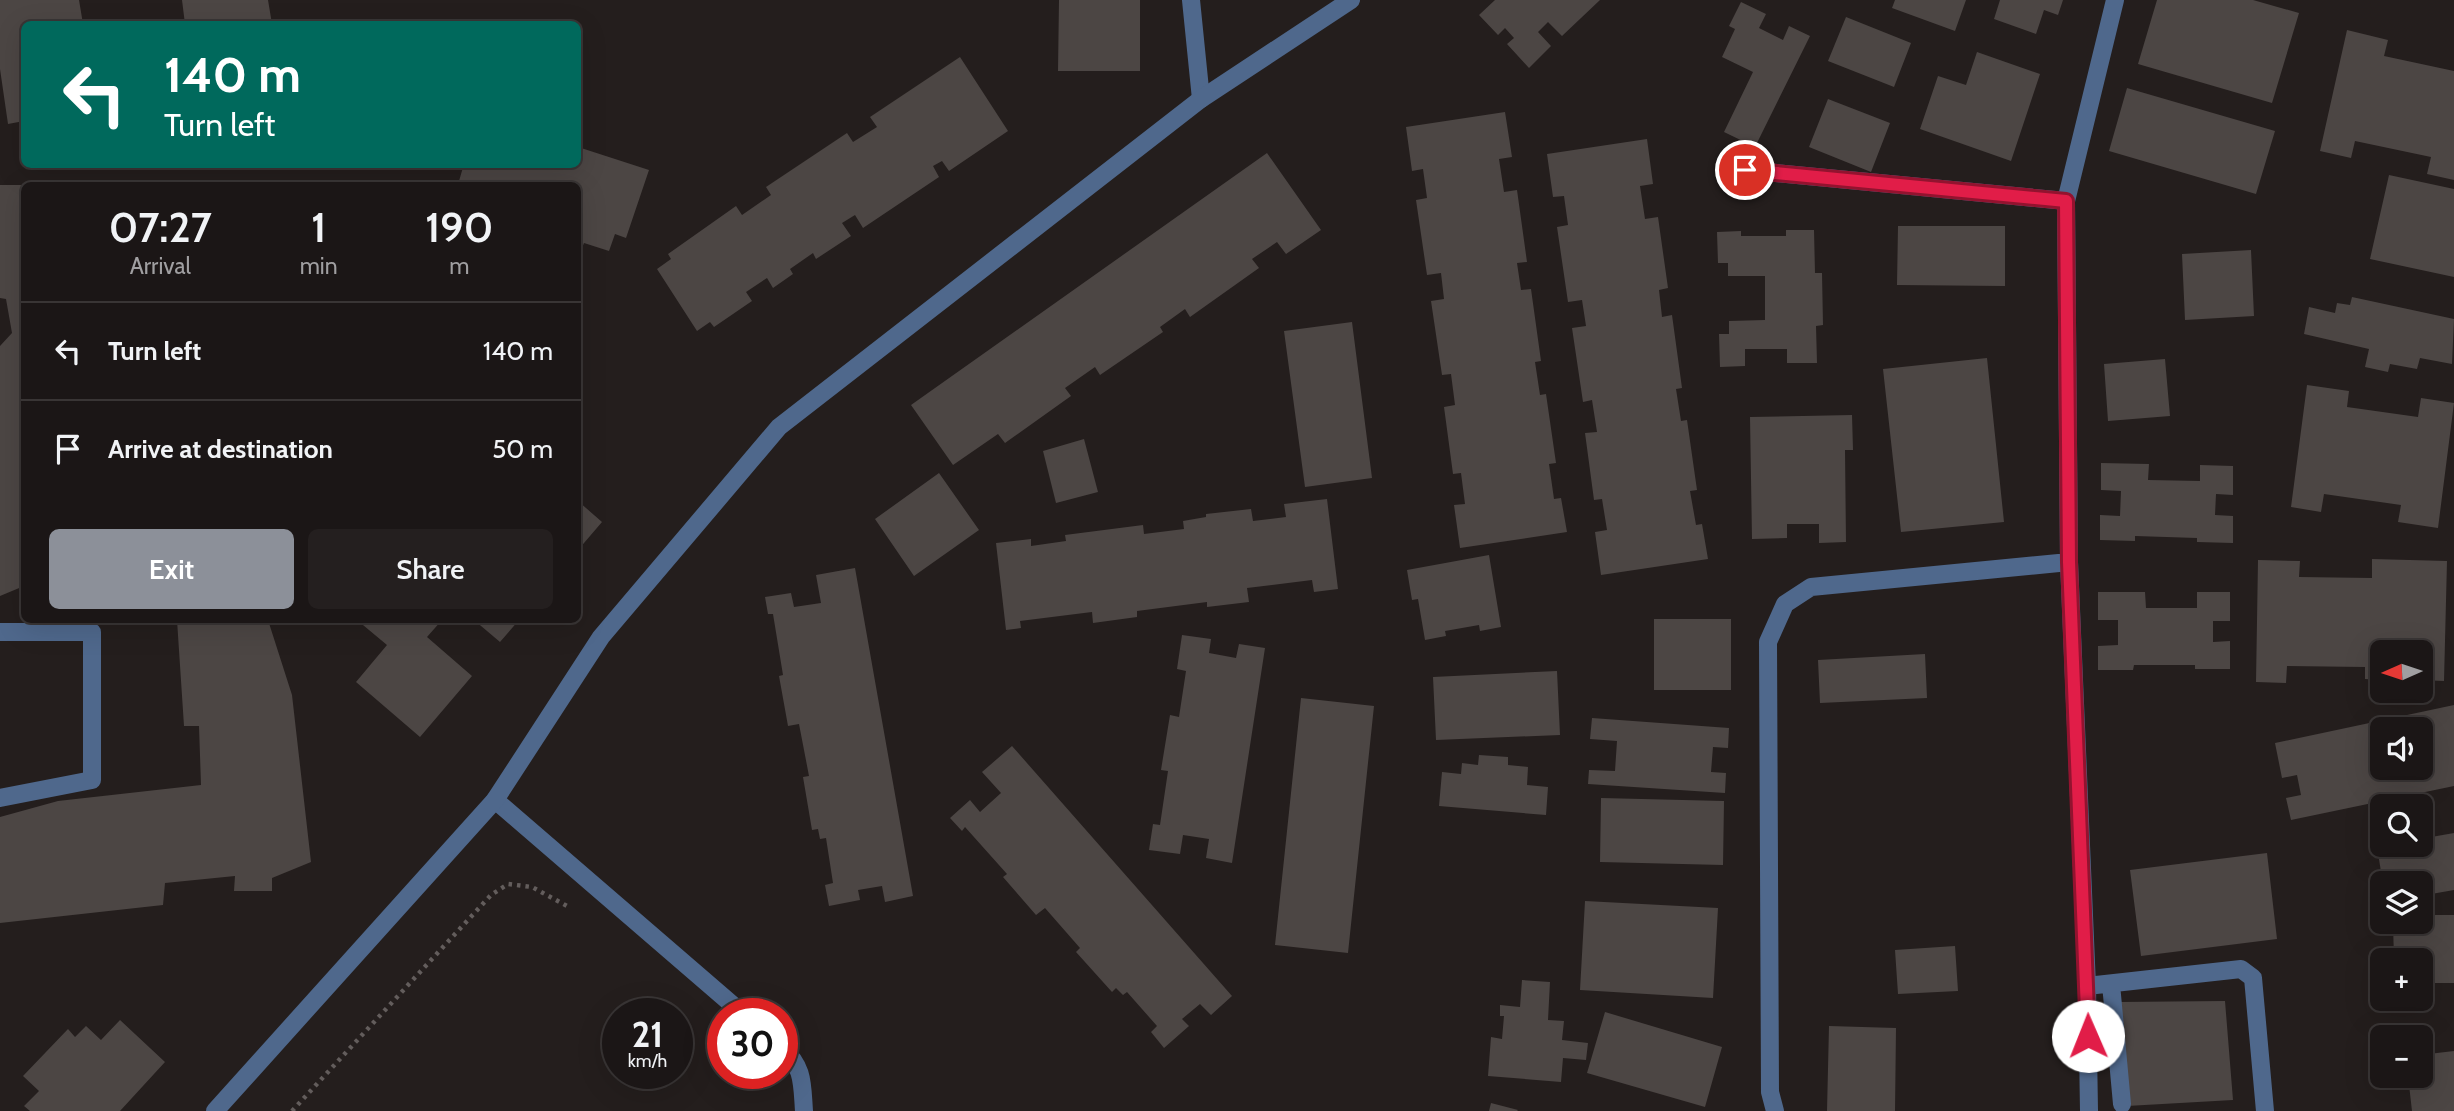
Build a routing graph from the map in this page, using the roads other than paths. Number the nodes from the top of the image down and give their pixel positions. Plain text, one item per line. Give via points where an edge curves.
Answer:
1 (1191, 0) edge
2 (1351, 0) edge
3 (2115, 0) edge
4 (1201, 100) junction
5 (1745, 170) dead end
6 (2066, 201) junction
7 (2069, 562) junction
8 (0, 632) edge
9 (0, 799) edge
10 (495, 800) junction
11 (2110, 984) junction
12 (2087, 986) junction
13 (725, 998) edge
14 (798, 1069) edge
15 (2122, 1104) dead end
16 (215, 1111) edge
17 (804, 1111) edge
18 (1775, 1111) edge
19 (2089, 1111) edge
20 (2265, 1111) edge

1 - 4 street
2 - 4 street
3 - 6 street
4 - 10 street via 779,427 601,637
5 - 6 street
6 - 7 street
7 - 12 street
7 - 18 street via 1811,587 1785,604 1768,642 1770,1091
8 - 9 street via 92,632 92,780
10 - 13 street
10 - 16 street
11 - 12 street
11 - 15 street
11 - 20 street via 2241,969 2253,978
12 - 19 street
14 - 17 street

